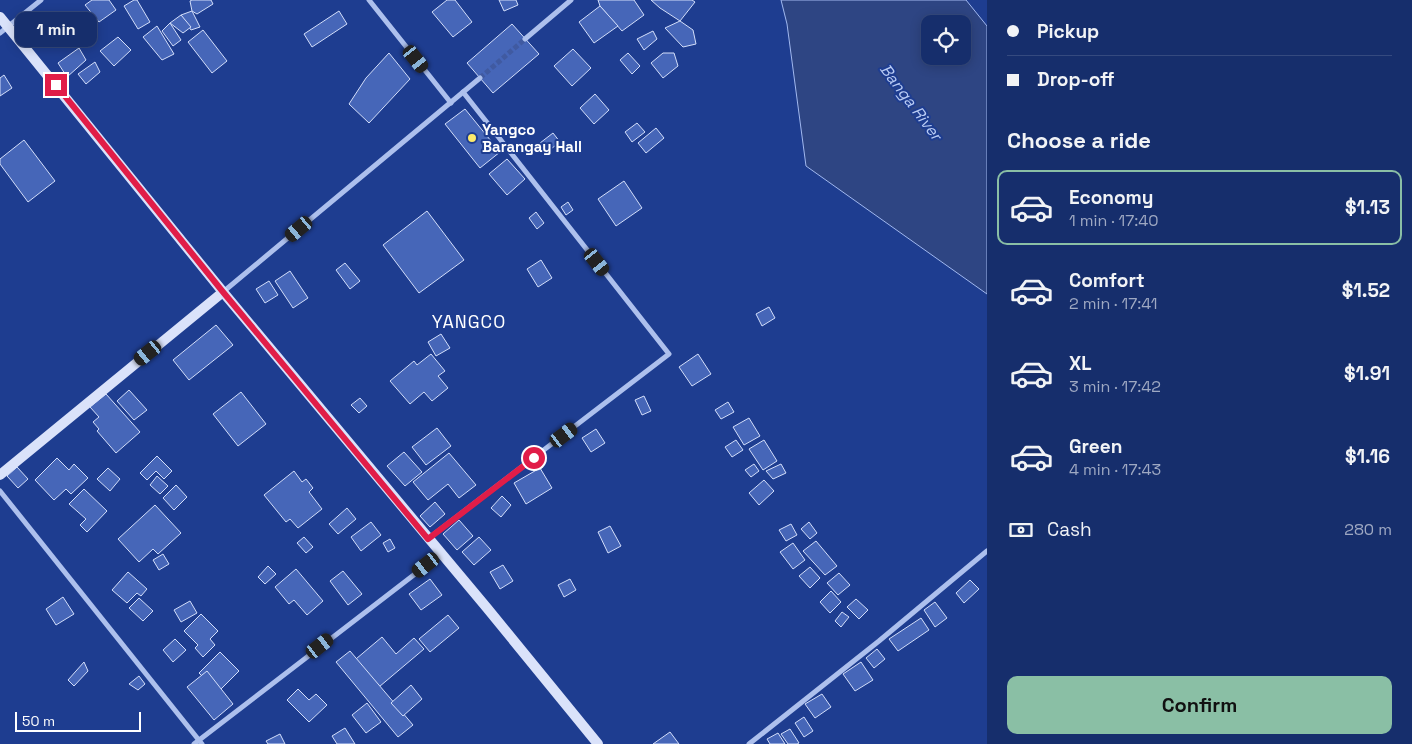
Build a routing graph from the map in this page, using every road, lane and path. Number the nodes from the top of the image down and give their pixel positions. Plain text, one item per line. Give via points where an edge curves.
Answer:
1 (41, 0) edge
2 (369, 0) edge
3 (571, 0) edge
4 (0, 16) edge
5 (4, 30) edge
6 (525, 39) tunnel mouth
7 (480, 78) tunnel mouth
8 (463, 92) junction
9 (451, 103) junction
10 (223, 292) junction
11 (0, 475) edge
12 (0, 491) edge
13 (428, 539) junction
14 (987, 551) edge
15 (441, 554) junction
16 (201, 742) edge
17 (194, 744) edge
18 (598, 744) edge
19 (749, 744) edge

1 - 5 street
2 - 9 street
3 - 6 street
4 - 5 street
5 - 10 street
7 - 8 street
8 - 9 street
8 - 13 street via 670,354
9 - 10 street
10 - 11 street
10 - 13 street
12 - 16 street
13 - 15 street
14 - 19 street
15 - 16 street
15 - 18 street
16 - 17 street

